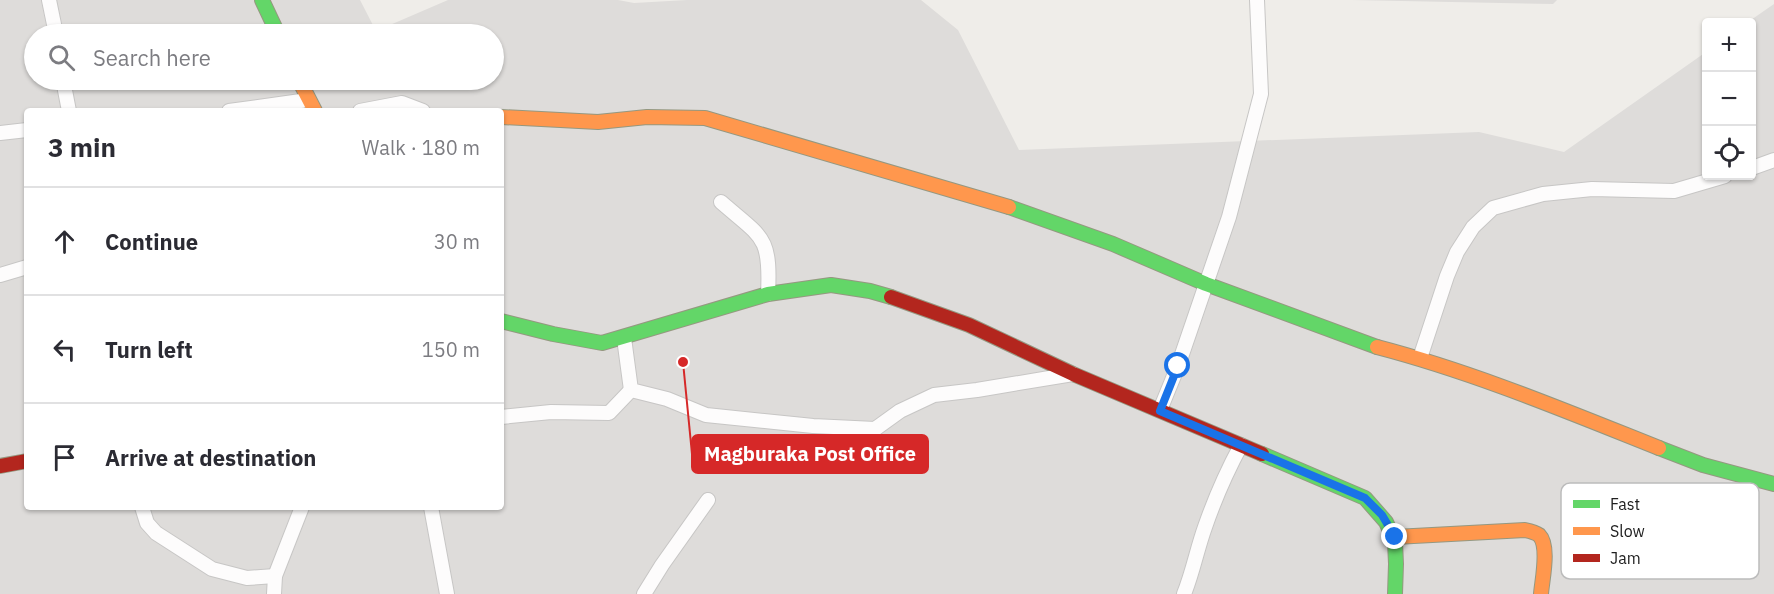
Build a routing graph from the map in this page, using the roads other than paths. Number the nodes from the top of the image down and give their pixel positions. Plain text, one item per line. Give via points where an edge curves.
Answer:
1 (50, 0) edge
2 (262, 0) edge
3 (1257, 0) edge
4 (54, 24) edge
5 (273, 24) edge
6 (65, 90) edge
7 (304, 90) edge
8 (312, 106) edge
9 (68, 108) edge
10 (279, 108) edge
11 (376, 108) edge
12 (415, 108) edge
13 (504, 117) edge
14 (24, 130) edge
15 (0, 133) edge
16 (1774, 160) edge
17 (1756, 167) edge
18 (1711, 180) edge
19 (720, 202) dead end
20 (24, 268) edge
21 (0, 275) edge
22 (1206, 284) junction
23 (768, 294) junction
24 (504, 322) edge
25 (624, 338) junction
26 (1419, 358) junction
27 (1073, 374) junction
28 (631, 390) junction
29 (1160, 411) junction
30 (504, 417) edge
31 (1241, 445) junction
32 (24, 462) edge
33 (0, 466) edge
34 (1774, 484) edge
35 (708, 500) dead end
36 (143, 510) edge
37 (301, 510) edge
38 (432, 510) edge
39 (1395, 537) junction
40 (274, 576) junction
41 (274, 594) edge
42 (447, 594) edge
43 (645, 594) edge
44 (1184, 594) edge
45 (1395, 594) edge
46 (1541, 594) edge

1 - 4 street
2 - 5 street
3 - 22 street via 1261,94 1229,218
6 - 9 street
7 - 8 street
8 - 10 street
11 - 12 street via 402,103
13 - 22 street via 598,122 647,117 705,118 1016,209 1113,244
14 - 15 street
16 - 17 street
18 - 26 street via 1674,191 1592,189 1543,194 1493,208 1473,227 1457,252
19 - 23 street via 762,238 768,252
20 - 21 street
22 - 26 street via 1377,347
22 - 29 street
23 - 25 street
23 - 27 street via 831,285 870,291 969,325
24 - 25 street via 602,343
25 - 28 street
26 - 34 street via 1702,465
27 - 28 street via 934,395 900,411 875,429 706,415
27 - 29 street
28 - 30 street via 609,413 550,412
29 - 31 street
31 - 39 street via 1365,498 1382,515
31 - 44 street via 1204,528
32 - 33 street
35 - 43 street
36 - 40 street via 156,533 212,569 247,578
37 - 40 street
38 - 42 street
39 - 45 street
39 - 46 street via 1533,532 1540,536 1544,546
40 - 41 street

